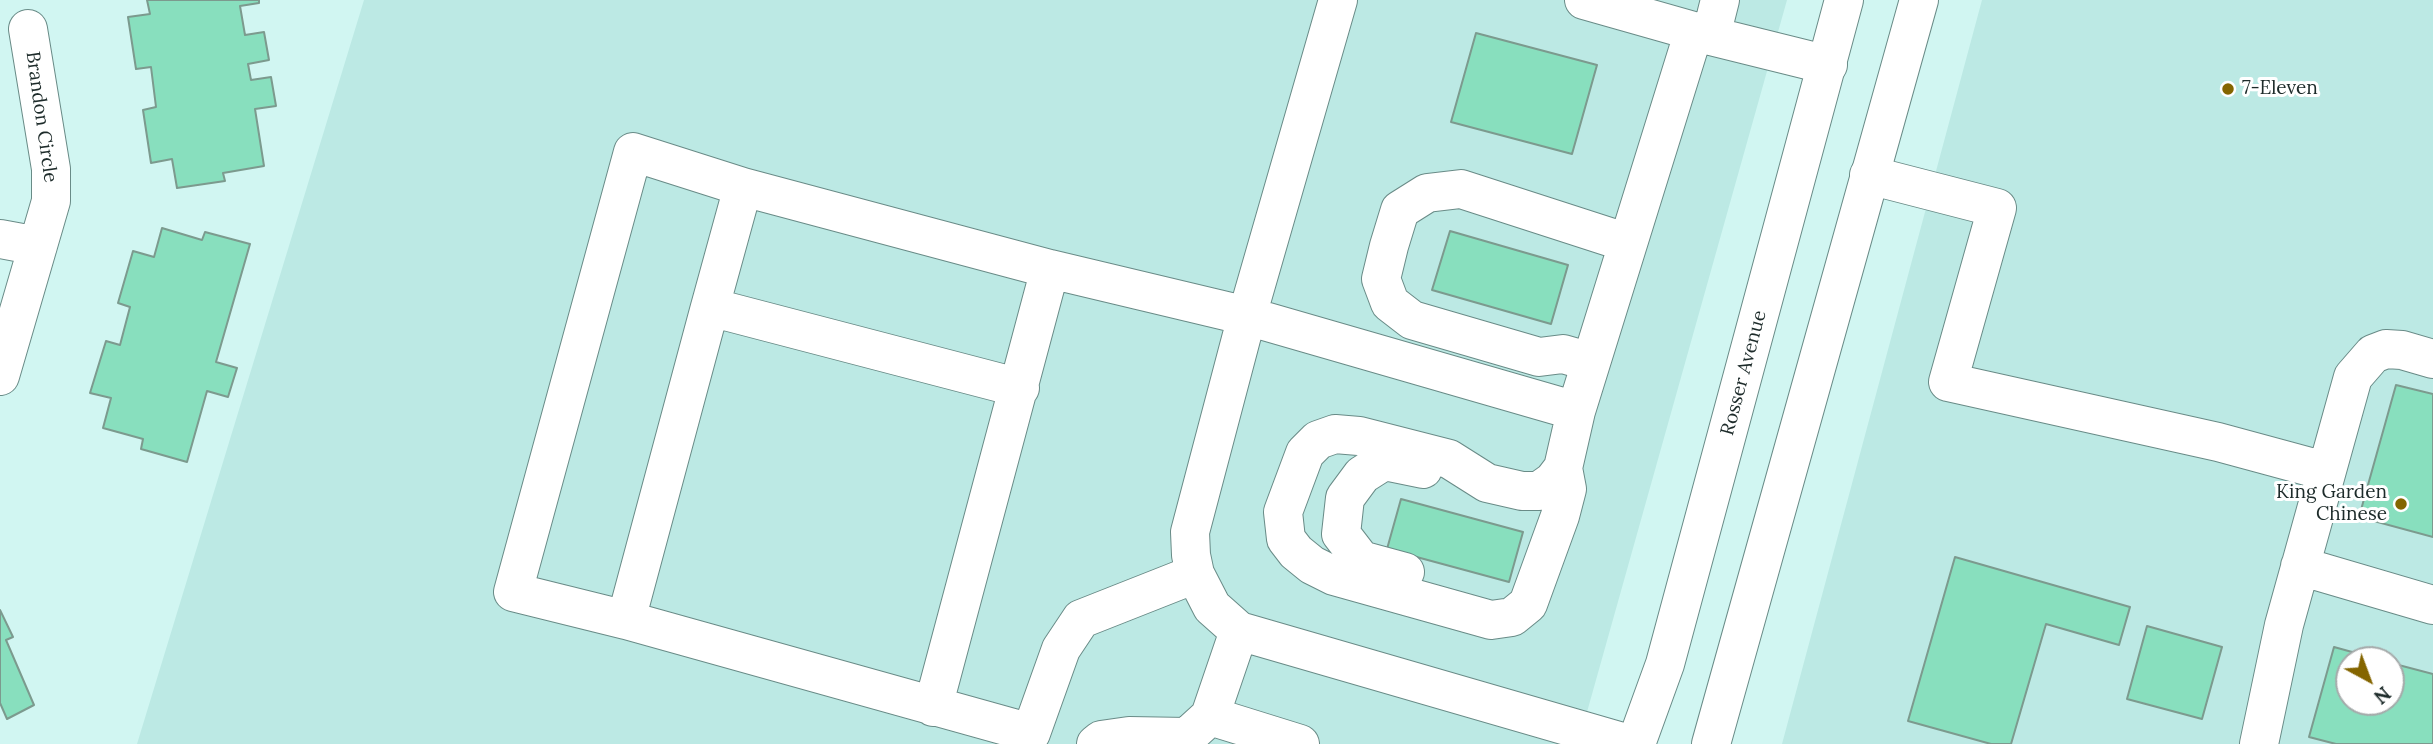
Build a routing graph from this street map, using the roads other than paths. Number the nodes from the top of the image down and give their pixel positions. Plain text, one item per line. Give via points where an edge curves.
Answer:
1 (1338, 0) edge
2 (1584, 0) edge
3 (1844, 0) edge
4 (1919, 0) edge
5 (1709, 22) edge
6 (28, 29) dead end
7 (1828, 65) junction
8 (1870, 175) junction
9 (743, 187) junction
10 (1585, 229) junction
11 (0, 239) edge
12 (1628, 243) junction
13 (38, 246) junction
14 (1050, 269) junction
15 (1381, 279) junction
16 (710, 307) junction
17 (1247, 316) junction
18 (1362, 349) junction
19 (1577, 358) junction
20 (2433, 359) edge
21 (0, 376) edge
22 (1020, 388) junction
23 (1576, 411) junction
24 (1563, 468) junction
25 (2325, 471) junction
26 (1487, 483) junction
27 (2300, 566) junction
28 (1195, 573) junction
29 (1535, 586) junction
30 (2433, 605) edge
31 (625, 620) junction
32 (1239, 631) junction
33 (933, 707) junction
34 (1194, 732) edge
35 (1030, 738) edge
36 (1096, 744) edge
37 (1300, 744) edge
38 (1629, 744) edge
39 (1636, 744) edge
40 (1711, 744) edge
41 (2259, 744) edge

1 - 17 main road
2 - 5 main road
3 - 7 main road, Rosser Avenue
4 - 8 main road
5 - 7 main road
5 - 12 main road
6 - 13 main road, Brandon Circle via 51,169 51,201
7 - 39 main road, Rosser Avenue via 1665,664
8 - 25 main road via 1997,208 1948,382 2218,442
8 - 40 main road
9 - 14 main road
9 - 16 main road
9 - 31 main road via 633,152 513,592
10 - 12 main road
10 - 15 main road via 1461,189 1427,193 1400,210
10 - 19 main road via 1541,236 1453,212 1434,215 1420,224 1407,243 1404,267 1410,286 1428,306 1548,341
11 - 13 main road
12 - 19 main road
13 - 21 main road, Brandon Circle
14 - 17 main road
14 - 22 main road
15 - 18 main road
15 - 19 main road via 1390,303 1412,320 1539,357
16 - 22 main road
16 - 31 main road
17 - 18 main road
17 - 28 main road via 1190,532
18 - 23 main road
19 - 23 main road
20 - 25 main road via 2386,349 2362,364 2353,377
22 - 33 main road
23 - 24 main road
24 - 26 main road via 1539,491
24 - 29 main road via 1567,489
25 - 27 main road
26 - 29 main road via 1384,461 1362,475 1345,498 1341,534 1360,560 1493,597 1516,596
26 - 29 main road via 1449,459 1335,434 1318,440 1305,453 1283,512 1286,539 1312,565 1334,576 1491,620 1512,617 1528,604
27 - 30 main road
27 - 41 main road
28 - 32 main road via 1212,607
28 - 35 main road via 1081,619 1061,649
31 - 33 main road
32 - 34 main road
32 - 38 main road
33 - 35 main road
34 - 36 main road via 1129,736
34 - 37 main road

